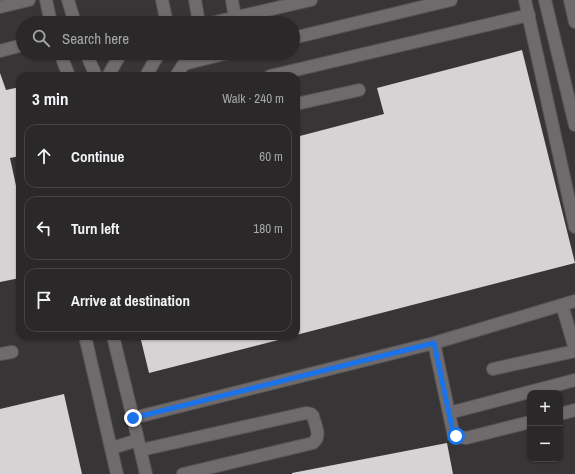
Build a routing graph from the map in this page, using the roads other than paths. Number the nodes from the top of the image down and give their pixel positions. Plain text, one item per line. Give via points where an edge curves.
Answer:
1 (29, 0) edge
2 (46, 0) edge
3 (68, 0) edge
4 (162, 0) edge
5 (195, 0) edge
6 (232, 0) edge
7 (310, 0) edge
8 (451, 0) edge
9 (525, 0) edge
10 (545, 0) edge
11 (572, 0) edge
12 (13, 2) edge
13 (0, 7) edge
14 (529, 15) junction
15 (49, 16) edge
16 (73, 16) edge
17 (165, 16) edge
18 (198, 16) edge
19 (235, 16) edge
20 (243, 16) edge
21 (575, 22) edge
22 (300, 36) edge
23 (16, 47) edge
24 (0, 51) edge
25 (63, 60) edge
26 (89, 60) edge
27 (116, 60) edge
28 (155, 60) edge
29 (187, 60) edge
30 (200, 60) edge
31 (184, 64) junction
32 (67, 72) edge
33 (94, 72) edge
34 (110, 72) edge
35 (148, 72) edge
36 (179, 72) edge
37 (287, 72) edge
38 (359, 90) dead end
39 (300, 103) edge
40 (575, 125) edge
41 (575, 227) edge
42 (575, 301) edge
43 (562, 305) junction
44 (86, 340) edge
45 (114, 340) edge
46 (434, 343) junction
47 (575, 350) edge
48 (493, 369) dead end
49 (575, 380) edge
50 (575, 410) edge
51 (563, 413) edge
52 (449, 414) junction
53 (133, 418) junction
54 (527, 423) edge
55 (139, 445) junction
56 (112, 448) junction
57 (117, 474) edge
58 (146, 474) edge
59 (183, 474) edge

1 - 12 street
2 - 15 street
3 - 16 street
4 - 17 street
5 - 18 street
6 - 19 street
7 - 20 street
8 - 22 street
9 - 14 street
10 - 40 street
11 - 21 street
12 - 13 street
14 - 37 street
14 - 41 street
23 - 24 street
25 - 32 street
26 - 33 street
27 - 34 street
28 - 35 street
29 - 31 street
30 - 31 street
31 - 36 street
38 - 39 street
42 - 43 street
43 - 46 street
43 - 47 street
44 - 56 street
45 - 53 street
46 - 52 street
46 - 53 street
47 - 48 street
49 - 52 street
50 - 51 street
52 - 54 street via 453,432 461,438
53 - 55 street
55 - 56 street
55 - 58 street
55 - 59 street via 306,413 313,416 318,434 313,443
56 - 57 street

